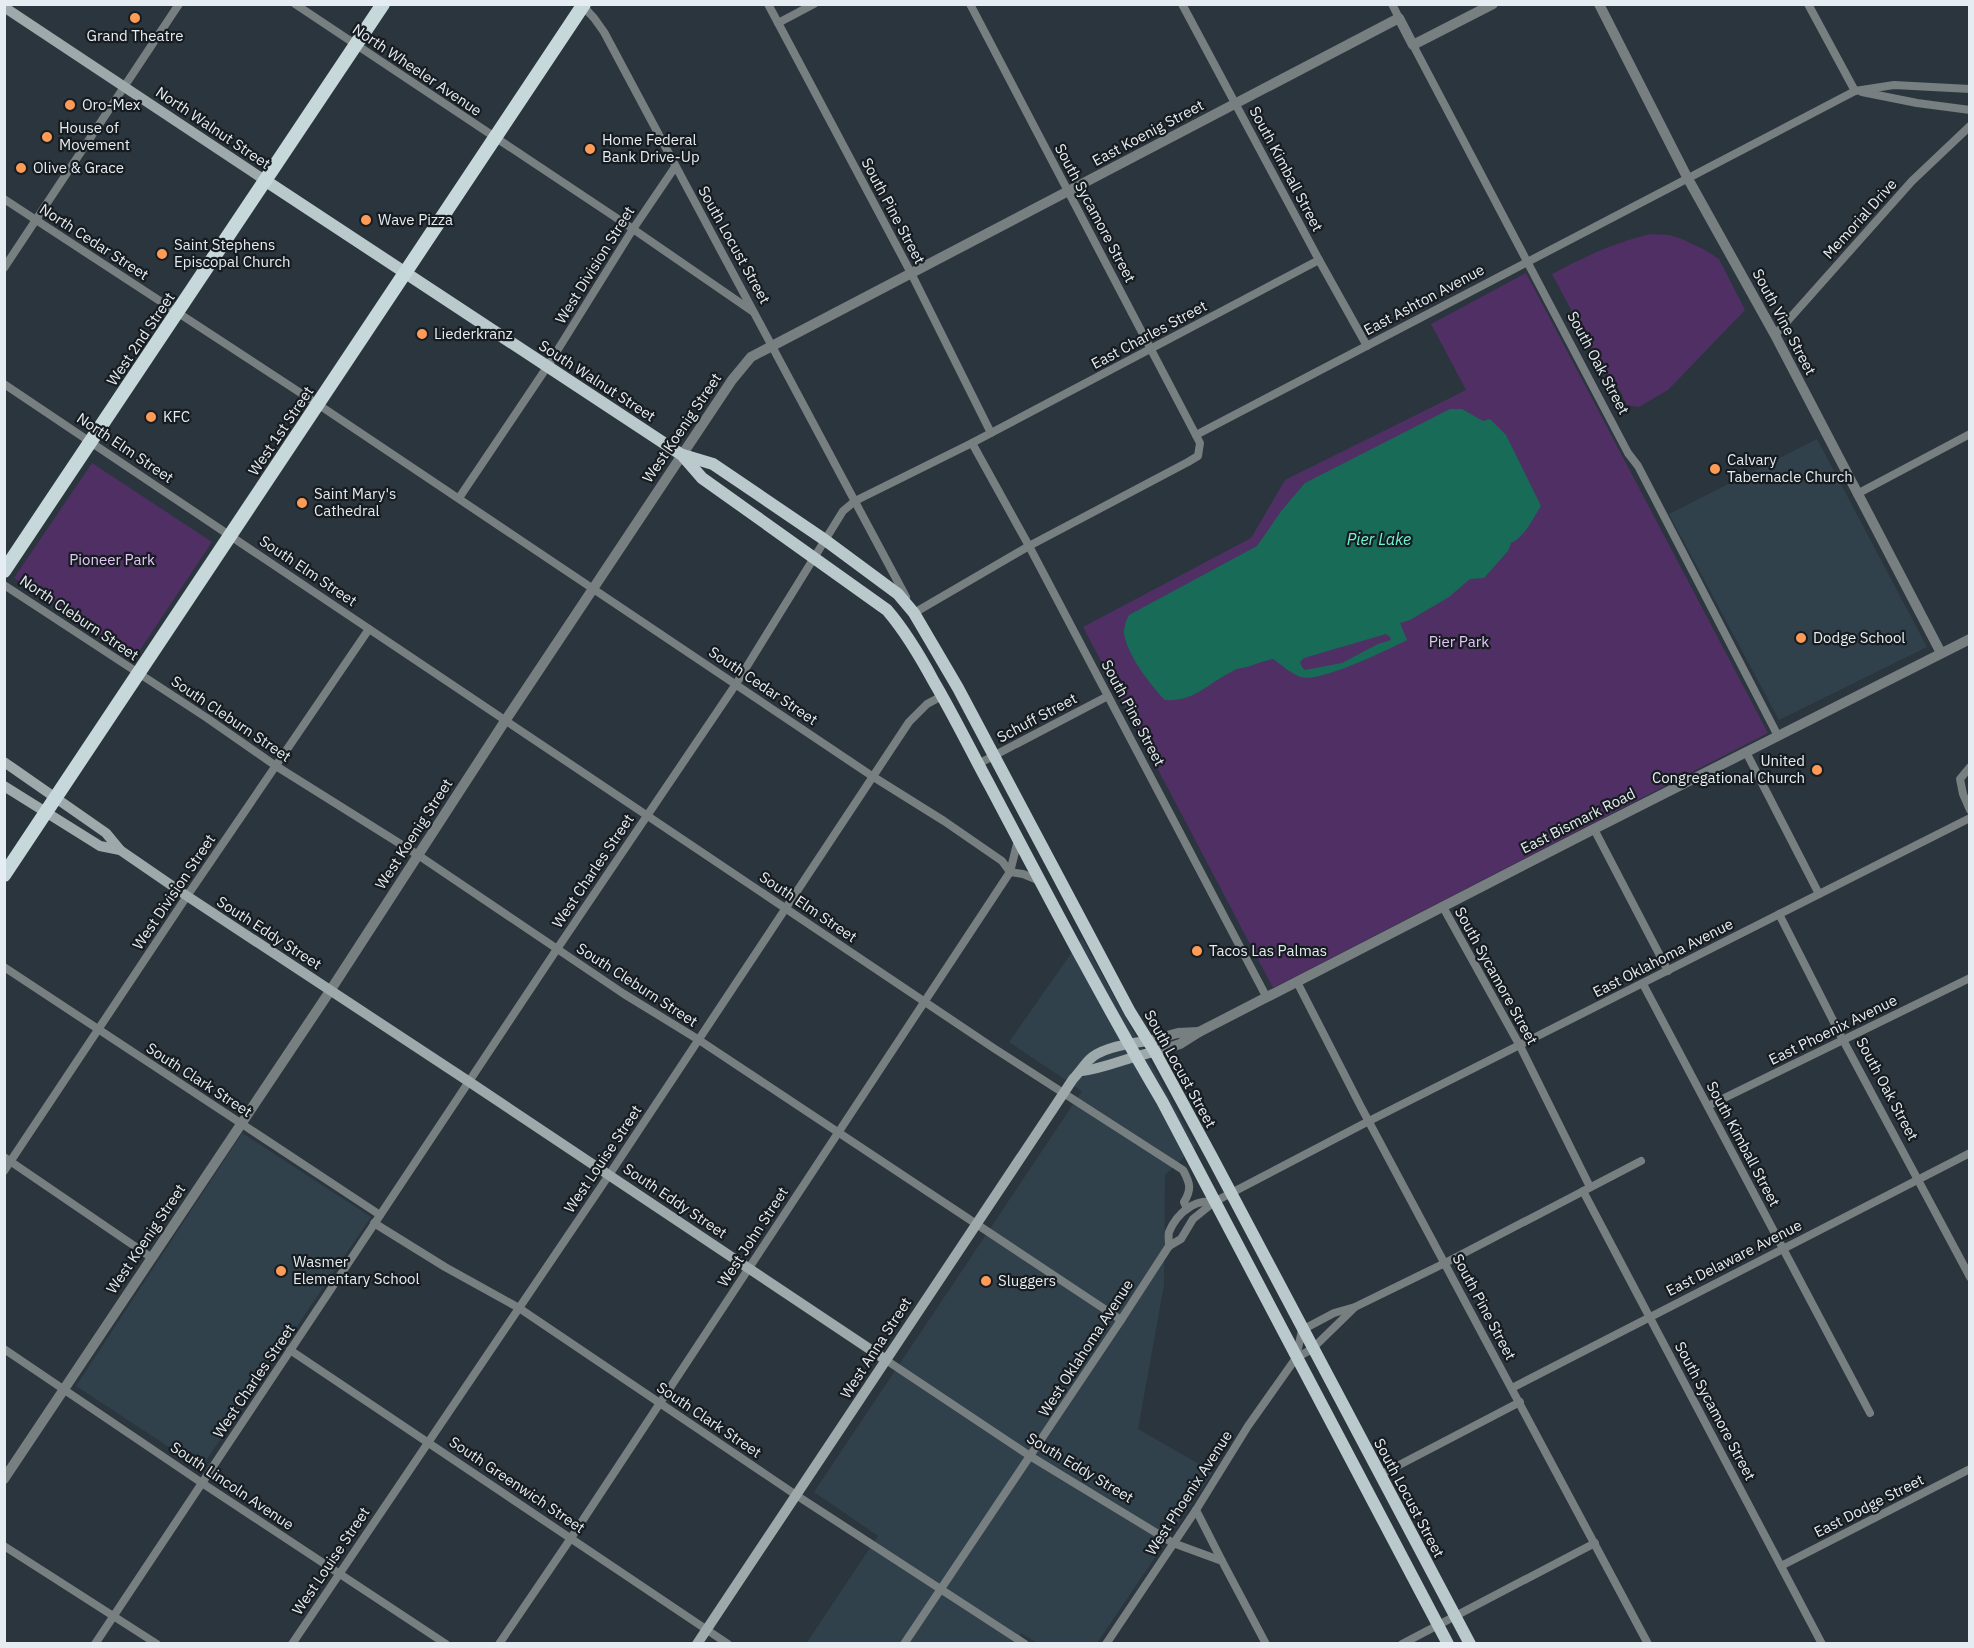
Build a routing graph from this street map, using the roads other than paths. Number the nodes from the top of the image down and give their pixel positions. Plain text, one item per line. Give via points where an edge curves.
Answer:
1 (179, 4) edge
2 (295, 4) edge
3 (383, 4) edge
4 (768, 4) edge
5 (814, 4) edge
6 (970, 4) edge
7 (1182, 4) edge
8 (1392, 4) edge
9 (1493, 4) edge
10 (1599, 4) edge
11 (1808, 4) edge
12 (583, 5) edge
13 (4, 7) edge
14 (1399, 18) junction
15 (778, 23) junction
16 (356, 45) junction
17 (1413, 45) junction
18 (124, 87) junction
19 (1970, 89) edge
20 (1855, 91) junction
21 (1235, 104) junction
22 (1970, 110) edge
23 (1970, 126) edge
24 (495, 138) junction
25 (675, 167) junction
26 (1687, 177) junction
27 (266, 181) junction
28 (1068, 191) junction
29 (4, 199) edge
30 (36, 220) junction
31 (633, 229) junction
32 (1319, 260) junction
33 (1527, 261) junction
34 (4, 268) edge
35 (406, 273) junction
36 (911, 273) junction
37 (753, 312) junction
38 (177, 313) junction
39 (1775, 335) junction
40 (772, 345) junction
41 (1367, 345) junction
42 (1152, 348) junction
43 (547, 367) junction
44 (4, 384) edge
45 (319, 405) junction
46 (992, 433) junction
47 (1970, 434) edge
48 (1196, 435) junction
49 (92, 442) junction
50 (972, 443) junction
51 (682, 455) junction
52 (1857, 494) junction
53 (459, 498) junction
54 (855, 501) junction
55 (231, 535) junction
56 (825, 540) junction
57 (1029, 546) junction
58 (815, 558) junction
59 (4, 571) edge
60 (4, 585) edge
61 (593, 588) junction
62 (914, 613) junction
63 (369, 629) junction
64 (1970, 639) edge
65 (1941, 653) junction
66 (138, 673) junction
67 (736, 684) junction
68 (942, 696) junction
69 (1108, 696) junction
70 (505, 721) junction
71 (1778, 736) junction
72 (1746, 752) junction
73 (994, 756) junction
74 (4, 762) edge
75 (978, 764) junction
76 (276, 766) junction
77 (1970, 767) edge
78 (872, 776) junction
79 (4, 786) edge
80 (55, 797) junction
81 (1970, 810) edge
82 (45, 813) junction
83 (647, 815) junction
84 (1970, 818) edge
85 (1594, 829) junction
86 (1018, 839) junction
87 (120, 850) junction
88 (418, 855) junction
89 (1010, 872) junction
90 (4, 875) edge
91 (1040, 881) junction
92 (1819, 894) junction
93 (187, 896) junction
94 (1443, 907) junction
95 (785, 908) junction
96 (1779, 914) junction
97 (557, 948) junction
98 (4, 967) edge
99 (1668, 971) junction
100 (1970, 978) edge
101 (1297, 982) junction
102 (1643, 984) junction
103 (330, 991) junction
104 (1267, 998) junction
105 (924, 1001) junction
106 (98, 1029) junction
107 (1199, 1032) junction
108 (699, 1040) junction
109 (1843, 1040) junction
110 (1148, 1041) junction
111 (1128, 1044) junction
112 (1520, 1046) junction
113 (1155, 1052) junction
114 (1135, 1055) junction
115 (1082, 1071) junction
116 (468, 1081) junction
117 (1063, 1094) junction
118 (1708, 1106) junction
119 (1369, 1122) junction
120 (242, 1124) junction
121 (838, 1133) junction
122 (1970, 1153) edge
123 (8, 1160) edge
124 (1641, 1161) dead end
125 (4, 1172) edge
126 (609, 1175) junction
127 (1917, 1178) junction
128 (1587, 1189) junction
129 (1231, 1194) junction
130 (1214, 1202) junction
131 (1187, 1209) junction
132 (380, 1215) junction
133 (375, 1222) junction
134 (976, 1226) junction
135 (1169, 1246) junction
136 (1783, 1248) junction
137 (152, 1258) junction
138 (1445, 1263) junction
139 (749, 1268) junction
140 (1970, 1277) edge
141 (1355, 1307) junction
142 (519, 1308) junction
143 (1650, 1316) junction
144 (1121, 1320) junction
145 (1302, 1330) junction
146 (4, 1349) edge
147 (1312, 1349) junction
148 (290, 1350) junction
149 (1296, 1358) junction
150 (886, 1360) junction
151 (1512, 1388) junction
152 (65, 1389) junction
153 (1520, 1402) junction
154 (660, 1403) junction
155 (1870, 1413) dead end
156 (428, 1442) junction
157 (1030, 1456) junction
158 (1970, 1469) edge
159 (1380, 1475) junction
160 (4, 1479) edge
161 (202, 1483) junction
162 (796, 1496) junction
163 (1196, 1510) junction
164 (571, 1538) junction
165 (1173, 1543) junction
166 (1595, 1543) junction
167 (4, 1546) edge
168 (1222, 1561) junction
169 (1781, 1566) junction
170 (339, 1574) junction
171 (941, 1589) junction
172 (114, 1616) junction
173 (1456, 1616) junction
174 (1438, 1625) junction
175 (707, 1629) junction
176 (95, 1644) edge
177 (157, 1644) edge
178 (292, 1644) edge
179 (446, 1644) edge
180 (499, 1644) edge
181 (697, 1644) edge
182 (728, 1644) edge
183 (904, 1644) edge
184 (1025, 1644) edge
185 (1106, 1644) edge
186 (1266, 1644) edge
187 (1402, 1644) edge
188 (1448, 1644) edge
189 (1470, 1644) edge
190 (1648, 1644) edge
191 (1822, 1644) edge

1 - 18 street
2 - 16 street, North Wheeler Avenue
3 - 16 highway, West 2nd Street
4 - 15 street, South Pine Street
5 - 15 street
6 - 28 street, South Sycamore Street
7 - 21 street, South Kimball Street
8 - 14 street, South Oak Street
9 - 17 street
10 - 26 street, South Vine Street
11 - 20 street
12 - 24 highway, West 1st Street
12 - 25 street, South Locust Street via 603,32
13 - 18 main road, North Walnut Street
14 - 17 street, South Oak Street
14 - 21 street, East Koenig Street
15 - 36 street, South Pine Street
16 - 24 street, North Wheeler Avenue
16 - 27 highway, West 2nd Street
17 - 33 street, South Oak Street
18 - 27 main road, North Walnut Street
18 - 30 street
19 - 20 street, East Ashton Avenue via 1894,85
20 - 22 street
20 - 26 street, East Ashton Avenue
21 - 28 street, East Koenig Street
21 - 32 street, South Kimball Street
23 - 39 street, Memorial Drive via 1912,181
24 - 31 street, North Wheeler Avenue
24 - 35 highway, West 1st Street
25 - 31 street, West Division Street
25 - 37 street, South Locust Street
26 - 33 street, East Ashton Avenue
26 - 39 street, South Vine Street
27 - 35 main road, North Walnut Street
27 - 38 highway, West 2nd Street
28 - 36 street, East Koenig Street
28 - 42 street, South Sycamore Street
29 - 30 street, North Cedar Street
30 - 34 street
30 - 38 street, North Cedar Street
31 - 37 street, North Wheeler Avenue
31 - 43 street, West Division Street
32 - 41 street, South Kimball Street
32 - 42 street, East Charles Street
33 - 41 street, East Ashton Avenue
33 - 71 street, South Oak Street
35 - 43 main road, South Walnut Street
35 - 45 highway, West 1st Street
36 - 40 street, West Koenig Street
36 - 46 street, South Pine Street
37 - 40 street, South Locust Street
38 - 45 street, North Cedar Street
38 - 49 highway, West 2nd Street
39 - 52 street, South Vine Street
40 - 51 street, West Koenig Street via 751,357 732,380
40 - 54 street, South Locust Street
41 - 48 street, East Ashton Avenue
42 - 46 street, East Charles Street
42 - 48 street, South Sycamore Street
43 - 51 main road, South Walnut Street
43 - 53 street, West Division Street
44 - 49 street, North Elm Street
45 - 53 street
45 - 55 highway, West 1st Street
46 - 50 street, East Charles Street
47 - 52 street
48 - 57 street via 1200,443 1198,456
49 - 55 street, North Elm Street
49 - 59 highway, West 2nd Street
50 - 54 street
50 - 57 street, South Pine Street
51 - 56 main road, South Walnut Street via 713,464
51 - 58 main road, South Walnut Street via 702,478
51 - 61 street, West Koenig Street
52 - 65 street, South Vine Street
53 - 61 street, South Cedar Street
54 - 56 street, West Charles Street via 843,511
54 - 62 street, South Locust Street
55 - 63 street, South Elm Street
55 - 66 highway, West 1st Street
56 - 58 street, West Charles Street
56 - 62 main road, South Locust Street via 898,594
57 - 62 street
57 - 69 street, South Pine Street
58 - 67 street, West Charles Street
58 - 68 main road via 887,610 910,639
60 - 66 street, North Cleburn Street
61 - 67 street, South Cedar Street
61 - 70 street, West Koenig Street
62 - 73 main road, South Locust Street
63 - 70 street, South Elm Street
63 - 76 street, West Division Street
64 - 65 street, East Bismark Road
65 - 71 street, East Bismark Road
66 - 76 street, South Cleburn Street
66 - 80 highway, West 1st Street
67 - 78 street, South Cedar Street
67 - 83 street, West Charles Street
68 - 75 main road
68 - 78 street, West Louise Street via 909,722
69 - 73 street, Schuff Street
69 - 104 street, South Pine Street
70 - 83 street, South Elm Street
70 - 88 street, West Koenig Street
71 - 72 street, East Bismark Road
72 - 85 street, East Bismark Road
72 - 92 street
73 - 75 street, Schuff Street
73 - 110 main road, South Locust Street
74 - 80 main road, South Eddy Street
75 - 86 main road
76 - 88 street, South Cleburn Street
76 - 93 street, West Division Street
77 - 81 street via 1960,779
78 - 89 street, South Cedar Street via 962,833 1002,861
78 - 95 street, West Louise Street
79 - 82 main road, South Eddy Street
80 - 82 highway, West 1st Street
80 - 87 main road, South Eddy Street via 106,832
82 - 87 main road, South Eddy Street via 100,846
82 - 90 highway, West 1st Street
83 - 95 street, South Elm Street
83 - 97 street, West Charles Street
84 - 92 street, East Oklahoma Avenue
85 - 94 street, East Bismark Road
85 - 99 street
86 - 89 street, West John Street
86 - 91 main road
87 - 93 main road, South Eddy Street
88 - 97 street, South Cleburn Street
88 - 103 street, West Koenig Street
89 - 91 street, South Cedar Street
89 - 105 street, West John Street
91 - 111 main road
92 - 96 street, East Oklahoma Avenue
93 - 103 main road, South Eddy Street
93 - 106 street, West Division Street
94 - 101 street, East Bismark Road
94 - 112 street, South Sycamore Street
95 - 105 street, South Elm Street
95 - 108 street, West Louise Street
96 - 99 street, East Oklahoma Avenue
96 - 109 street, South Oak Street
97 - 108 street, South Cleburn Street
97 - 116 street, West Charles Street
98 - 106 street, South Clark Street
99 - 102 street, East Oklahoma Avenue
100 - 109 street, East Phoenix Avenue
101 - 104 street, East Bismark Road
101 - 119 street, South Pine Street
102 - 112 street, East Oklahoma Avenue
102 - 118 street, South Kimball Street
103 - 116 main road, South Eddy Street
103 - 120 street, West Koenig Street
104 - 107 street, East Bismark Road
105 - 117 street, South Elm Street
105 - 121 street, West John Street
106 - 120 street, South Clark Street
106 - 123 street, West Division Street
107 - 110 street
107 - 113 street, East Bismark Road via 1180,1044
108 - 121 street, South Cleburn Street
108 - 126 street, West Louise Street
109 - 118 street, East Phoenix Avenue
109 - 127 street, South Oak Street
110 - 111 main road, West Anna Street
110 - 113 main road, South Locust Street
111 - 114 main road
111 - 115 main road, West Anna Street via 1098,1054
112 - 119 street, East Oklahoma Avenue
112 - 128 street, South Sycamore Street
113 - 114 main road
113 - 129 main road, South Locust Street
114 - 115 main road
114 - 130 main road
115 - 117 main road, West Anna Street
116 - 126 main road, South Eddy Street
116 - 132 street, West Charles Street
117 - 131 street, South Elm Street via 1183,1170 1190,1184 1184,1202
117 - 134 main road, West Anna Street
118 - 136 street, South Kimball Street
119 - 129 street, West Oklahoma Avenue
119 - 138 street, South Pine Street
120 - 132 street, South Clark Street
120 - 137 street, West Koenig Street
121 - 134 street, South Cleburn Street
121 - 139 street, West John Street
122 - 127 street, East Delaware Avenue
123 - 125 street, West Division Street
123 - 137 street
124 - 128 street
126 - 139 main road, South Eddy Street
126 - 142 street, West Louise Street
127 - 136 street, East Delaware Avenue
127 - 140 street, South Oak Street
128 - 138 street
128 - 143 street, South Sycamore Street
129 - 130 street, West Oklahoma Avenue
129 - 145 main road, South Locust Street
130 - 131 street, West Oklahoma Avenue via 1202,1201
130 - 135 street, West Oklahoma Avenue via 1193,1220 1181,1239
130 - 149 main road
131 - 135 street, West Oklahoma Avenue via 1168,1233
132 - 133 street, West Charles Street
133 - 142 street, South Clark Street
133 - 148 street, West Charles Street
134 - 144 street, South Cleburn Street
134 - 150 main road, West Anna Street
135 - 144 street, West Oklahoma Avenue
136 - 143 street, East Delaware Avenue
136 - 155 street, South Kimball Street
137 - 152 street, West Koenig Street
138 - 141 street, West Phoenix Avenue
138 - 151 street, South Pine Street
139 - 150 main road, South Eddy Street
139 - 154 street, West John Street
141 - 145 street, West Phoenix Avenue
141 - 147 street, West Phoenix Avenue
142 - 154 street, South Clark Street
142 - 156 street, West Louise Street
143 - 151 street, East Delaware Avenue
143 - 169 street, South Sycamore Street
144 - 157 street, West Oklahoma Avenue
145 - 147 main road, South Locust Street
145 - 149 street, West Phoenix Avenue
146 - 152 street, South Lincoln Avenue
147 - 149 street, West Phoenix Avenue
147 - 159 main road, South Locust Street
148 - 156 street, South Greenwich Street
148 - 161 street, West Charles Street
149 - 163 street, West Phoenix Avenue
149 - 174 main road
150 - 157 street, South Eddy Street
150 - 162 main road, West Anna Street
151 - 153 street, South Pine Street
152 - 160 street, West Koenig Street
152 - 161 street, South Lincoln Avenue
153 - 159 street
153 - 166 street, South Pine Street
154 - 162 street, South Clark Street
154 - 164 street, West John Street
156 - 164 street, South Greenwich Street
156 - 170 street, West Louise Street
157 - 165 street, South Eddy Street
157 - 171 street, West Oklahoma Avenue
158 - 169 street, East Dodge Street
159 - 173 main road, South Locust Street
161 - 170 street, South Lincoln Avenue
161 - 172 street, West Charles Street
162 - 171 street, South Clark Street
162 - 175 main road, West Anna Street
163 - 165 street, West Phoenix Avenue
163 - 168 street
164 - 175 street, South Greenwich Street
164 - 180 street, West John Street
165 - 168 street, South Eddy Street
165 - 185 street, West Phoenix Avenue
166 - 173 street
166 - 190 street, South Pine Street
167 - 172 street
168 - 186 street
169 - 191 street, South Sycamore Street
170 - 178 street, West Louise Street
170 - 179 street, South Lincoln Avenue
171 - 183 street, West Oklahoma Avenue
171 - 184 street, South Clark Street
172 - 176 street, West Charles Street
172 - 177 street
173 - 174 street
173 - 189 main road, South Locust Street
174 - 187 street
174 - 188 main road
175 - 181 main road, West Anna Street
175 - 182 street, South Greenwich Street

